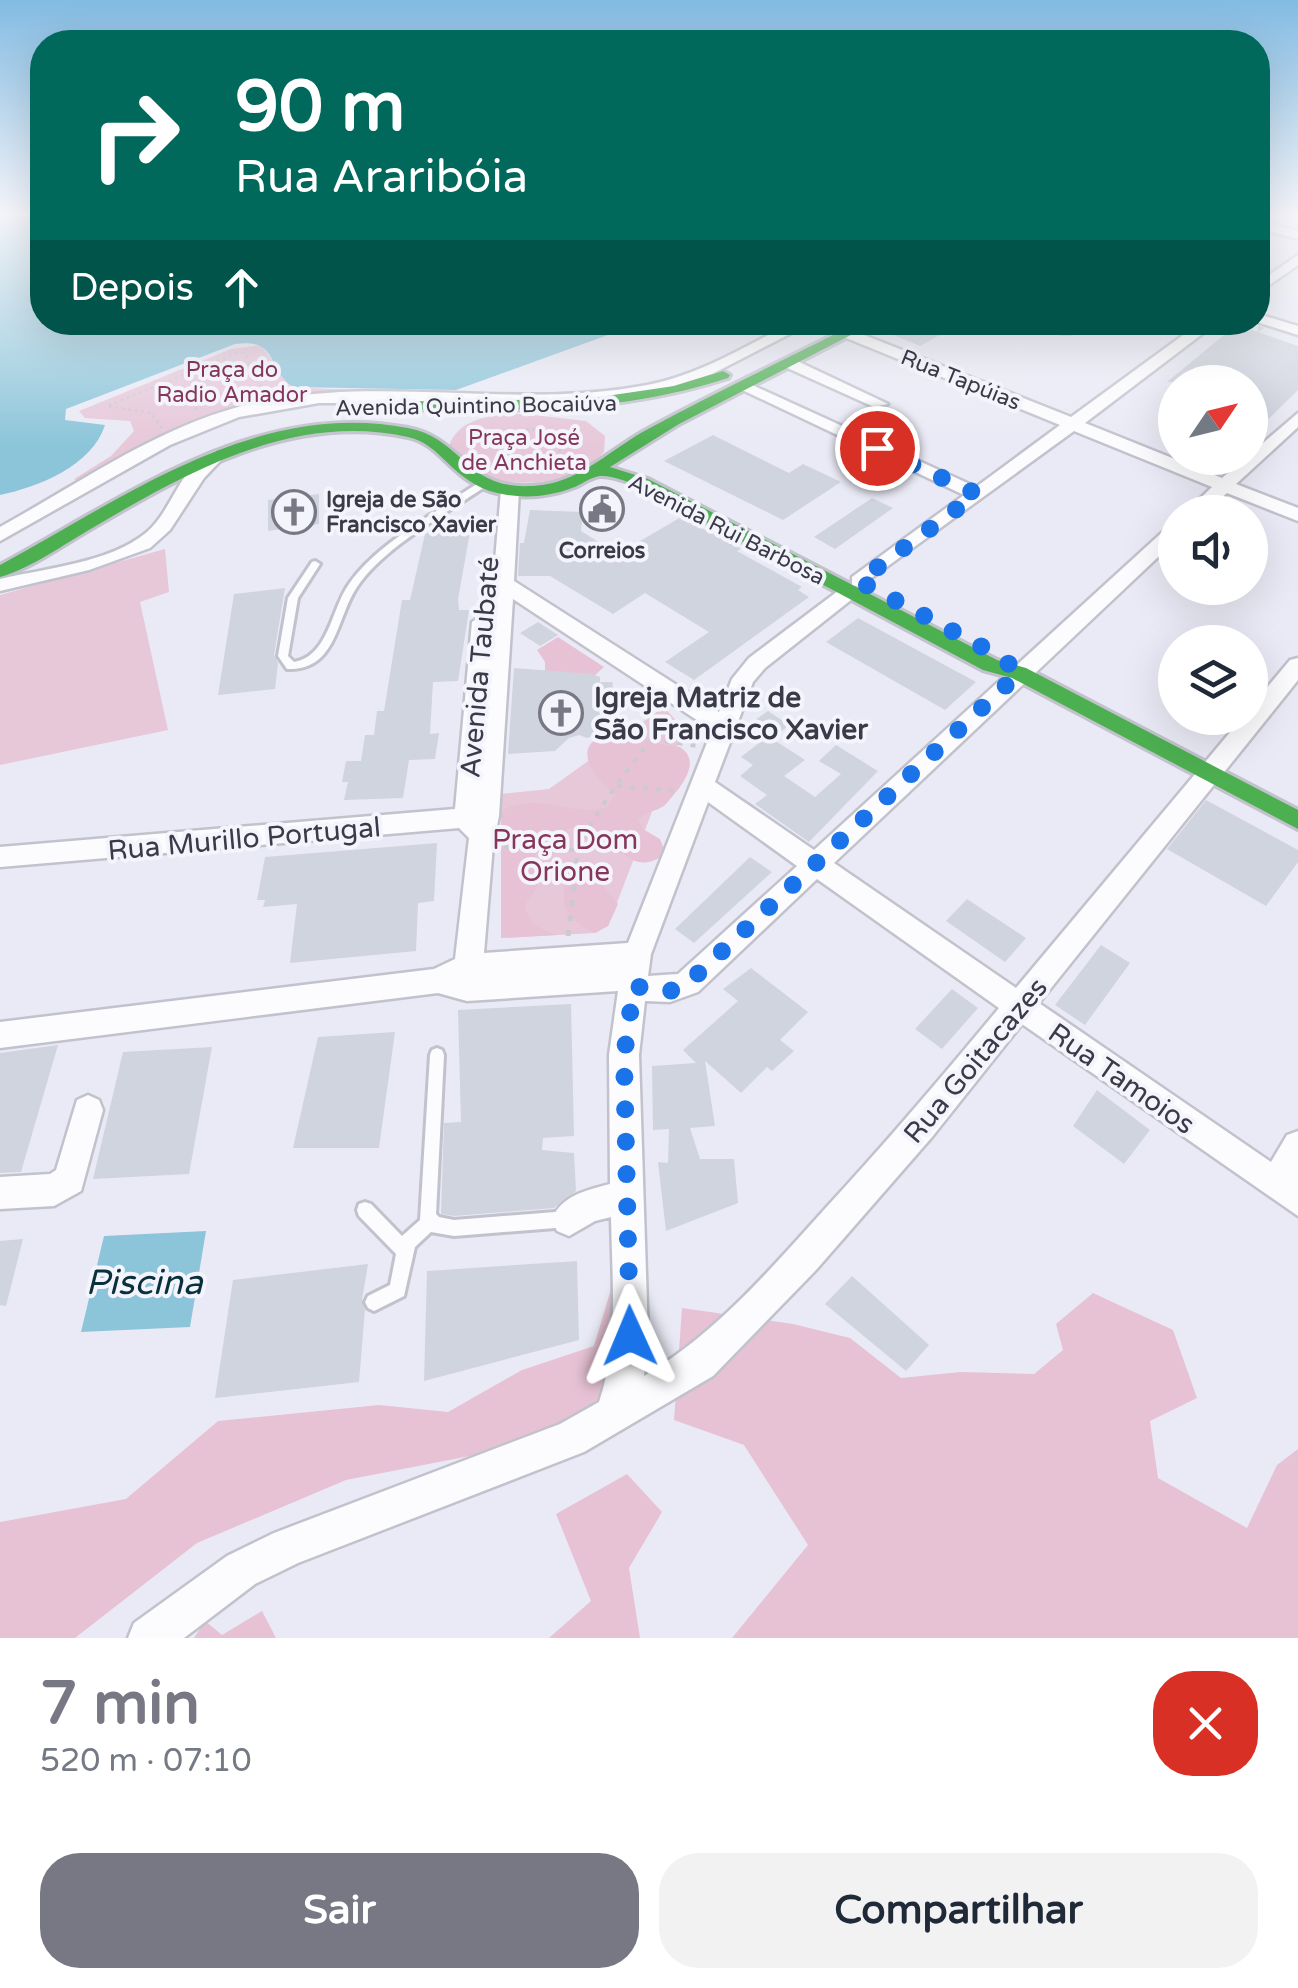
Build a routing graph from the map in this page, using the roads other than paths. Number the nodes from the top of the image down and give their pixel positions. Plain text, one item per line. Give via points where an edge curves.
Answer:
1 (1270, 322) edge
2 (1298, 331) edge
3 (778, 335) edge
4 (823, 335) edge
5 (830, 335) edge
6 (857, 335) edge
7 (1194, 335) edge
8 (789, 364) junction
9 (744, 387) junction
10 (880, 404) dead end
11 (512, 406) junction
12 (566, 406) junction
13 (1298, 418) edge
14 (1073, 424) junction
15 (444, 447) junction
16 (628, 448) junction
17 (225, 450) junction
18 (594, 472) junction
19 (1224, 486) junction
20 (496, 487) junction
21 (121, 493) junction
22 (977, 494) junction
23 (1214, 495) edge
24 (1298, 515) edge
25 (0, 535) edge
26 (0, 546) edge
27 (1158, 546) edge
28 (315, 564) dead end
29 (0, 572) edge
30 (502, 583) junction
31 (0, 585) edge
32 (854, 587) junction
33 (1298, 665) edge
34 (1019, 673) junction
35 (718, 738) junction
36 (1209, 773) junction
37 (699, 789) junction
38 (477, 817) junction
39 (1298, 820) edge
40 (0, 857) edge
41 (816, 863) junction
42 (636, 970) junction
43 (467, 978) junction
44 (1020, 1007) junction
45 (0, 1035) edge
46 (437, 1055) dead end
47 (88, 1110) dead end
48 (1298, 1146) edge
49 (1287, 1192) edge
50 (0, 1193) edge
51 (627, 1206) junction
52 (365, 1210) dead end
53 (568, 1218) joint
54 (431, 1222) junction
55 (405, 1251) junction
56 (374, 1302) dead end
57 (613, 1414) junction
58 (150, 1638) edge

1 - 2 street
3 - 25 street via 649,389 583,396 374,396 230,414 158,441
4 - 12 main road, Avenida Quintino Bocaiúva via 688,389
5 - 8 main road, Avenida Quintino Bocaiúva
6 - 14 street, Rua Tapúias
7 - 14 street
8 - 9 main road, Avenida Quintino Bocaiúva
8 - 10 street
9 - 16 main road, Avenida Quintino Bocaiúva
9 - 22 street
11 - 12 main road, Avenida Quintino Bocaiúva
11 - 15 main road via 456,424
11 - 21 main road, Avenida Quintino Bocaiúva via 367,405 295,413 207,437
12 - 16 main road, Avenida Rui Barbosa via 616,424
13 - 19 street
14 - 19 street, Rua Tapúias
14 - 22 street
15 - 17 main road, Avenida Quintino Bocaiúva via 409,433 352,426 280,434
15 - 20 main road, Avenida Quintino Bocaiúva via 451,462
16 - 18 main road, Avenida Quintino Bocaiúva
16 - 32 main road, Avenida Rui Barbosa via 642,468
17 - 21 main road, Avenida Quintino Bocaiúva
17 - 31 street via 194,475 152,538
18 - 20 main road, Avenida Quintino Bocaiúva via 554,488
18 - 32 main road, Avenida Rui Barbosa via 642,482
19 - 23 street
19 - 24 street, Rua Tapúias
20 - 28 lane via 358,578 320,658 291,666 283,656 294,598
20 - 30 street, Avenida Taubaté
20 - 38 street, Avenida Taubaté
21 - 26 main road
21 - 29 main road
22 - 32 street
27 - 34 street
30 - 35 street via 686,702
30 - 38 street, Avenida Taubaté
32 - 34 main road, Avenida Rui Barbosa via 990,666
32 - 35 street via 748,672
33 - 36 street, Rua Goitacazes
34 - 36 main road, Avenida Rui Barbosa
34 - 41 street
35 - 37 street
36 - 39 main road, Avenida Rui Barbosa
36 - 44 street, Rua Goitacazes
37 - 41 street, Rua Tamoios
37 - 42 street
38 - 40 street, Rua Murillo Portugal
38 - 43 street, Avenida Taubaté via 490,846
41 - 42 street via 688,983 668,992
41 - 44 street, Rua Tamoios
42 - 43 street via 618,978
42 - 43 street via 565,959
42 - 51 street via 624,1056
43 - 45 street
44 - 49 street, Rua Tamoios
44 - 57 street, Rua Goitacazes via 741,1325 700,1364
46 - 54 lane via 426,1205
47 - 50 street via 70,1180 54,1190
48 - 49 street
51 - 53 street via 589,1222
51 - 57 street via 630,1336 626,1378
52 - 55 lane
53 - 54 lane via 454,1228
54 - 55 lane via 409,1239
55 - 56 lane via 398,1290
57 - 58 street, Rua Goitacazes via 571,1439 288,1547 241,1570

